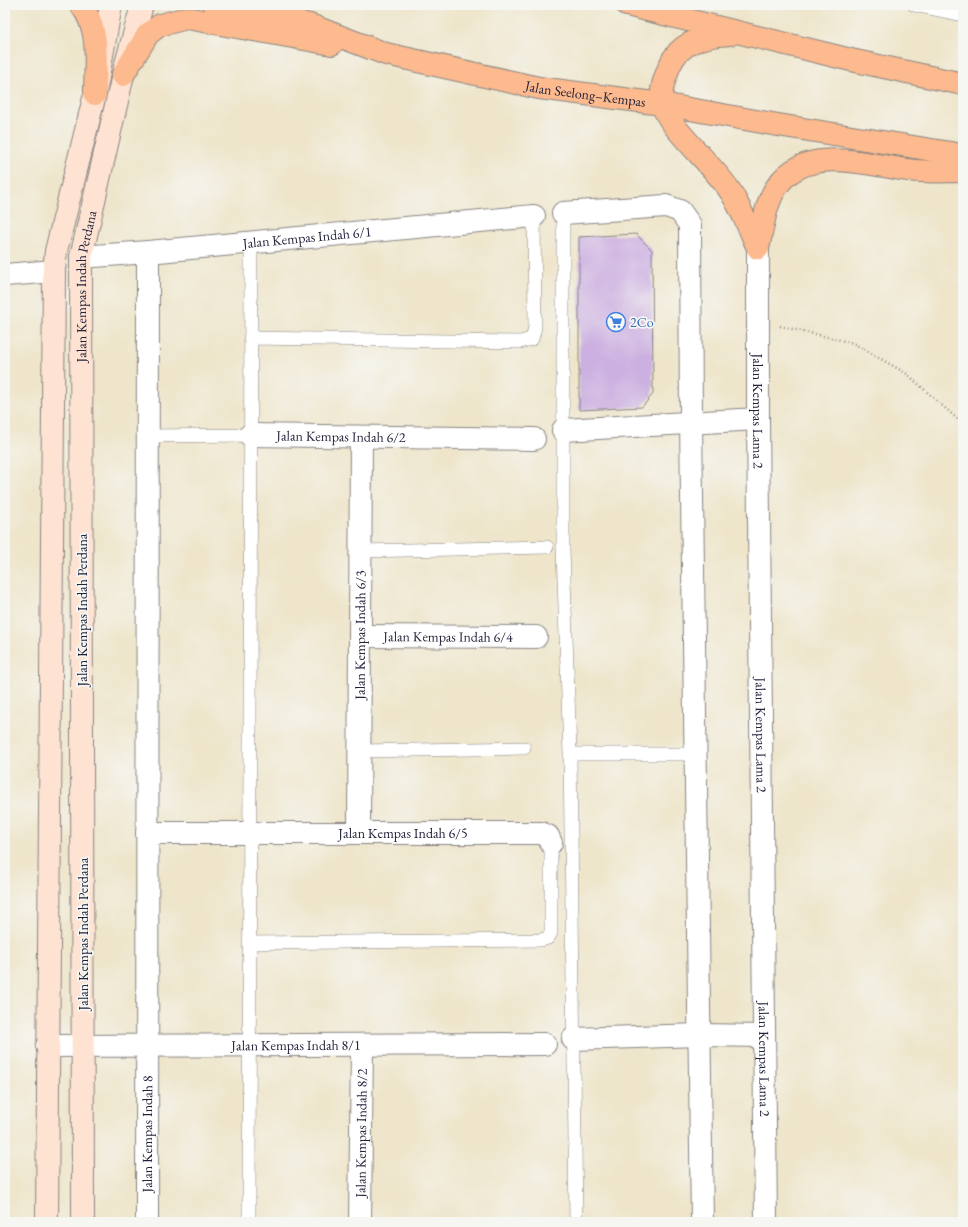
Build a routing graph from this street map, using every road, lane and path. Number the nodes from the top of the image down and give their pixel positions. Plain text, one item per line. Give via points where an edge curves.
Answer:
1 (81, 5) edge
2 (110, 5) edge
3 (142, 5) edge
4 (214, 5) edge
5 (627, 5) edge
6 (914, 5) edge
7 (963, 15) edge
8 (744, 34) junction
9 (386, 54) junction
10 (123, 74) junction
11 (963, 84) edge
12 (95, 94) junction
13 (662, 104) junction
14 (963, 155) edge
15 (963, 171) edge
16 (563, 213) joint
17 (534, 216) joint
18 (251, 243) junction
19 (758, 248) junction
20 (148, 252) junction
21 (81, 257) junction
22 (54, 271) junction
23 (5, 275) edge
24 (758, 321) junction
25 (250, 338) junction
26 (758, 419) junction
27 (691, 423) junction
28 (963, 424) edge
29 (563, 430) junction
30 (250, 435) junction
31 (148, 436) junction
32 (361, 437) junction
33 (534, 439) dead end
34 (547, 547) dead end
35 (361, 551) junction
36 (360, 636) junction
37 (536, 637) dead end
38 (524, 748) dead end
39 (360, 751) junction
40 (570, 754) junction
41 (696, 754) junction
42 (249, 832) junction
43 (359, 832) junction
44 (147, 833) junction
45 (551, 843) joint
46 (249, 943) junction
47 (700, 1035) junction
48 (764, 1036) junction
49 (573, 1039) junction
50 (545, 1044) dead end
51 (249, 1045) junction
52 (362, 1045) junction
53 (47, 1046) junction
54 (83, 1046) junction
55 (147, 1046) junction
56 (47, 1222) edge
57 (83, 1222) edge
58 (147, 1222) edge
59 (249, 1222) edge
60 (360, 1222) edge
61 (576, 1222) edge
62 (702, 1222) edge
63 (766, 1222) edge

1 - 12 main road via 92,22 95,38
2 - 12 street, Jalan Kempas Indah Perdana
3 - 10 street, Jalan Kempas Indah Perdana
4 - 9 main road, Jalan Seelong–Kempas via 310,25
5 - 8 main road
6 - 7 lane
8 - 11 main road
8 - 13 main road via 714,35 692,42 674,54 661,90
9 - 10 main road via 186,18 160,25 148,34
9 - 13 main road, Jalan Seelong–Kempas via 539,88
10 - 21 street, Jalan Kempas Indah Perdana
12 - 22 street, Jalan Kempas Indah Perdana via 56,251
13 - 14 main road, Jalan Seelong–Kempas
13 - 19 main road via 676,128 718,174 732,194
15 - 19 main road via 910,170 834,160 810,163 794,170 778,184 768,204
16 - 27 street via 666,206 680,212 690,225
16 - 29 lane
17 - 18 street, Jalan Kempas Indah 6/1
17 - 25 lane via 532,338 520,342
18 - 20 street, Jalan Kempas Indah 6/1
18 - 25 lane
19 - 24 street, Jalan Kempas Lama 2
20 - 21 street, Jalan Kempas Indah 6/1
20 - 31 street, Jalan Kempas Indah 8
21 - 54 street, Jalan Kempas Indah Perdana
22 - 23 street
22 - 53 street, Jalan Kempas Indah Perdana
24 - 26 street, Jalan Kempas Lama 2
24 - 28 path via 852,343 906,374
25 - 30 lane
26 - 27 street
26 - 48 street, Jalan Kempas Lama 2
27 - 29 street
27 - 41 street
29 - 40 lane via 563,549
30 - 31 lane, Jalan Kempas Indah 6/2
30 - 32 street, Jalan Kempas Indah 6/2
30 - 42 lane
31 - 44 street, Jalan Kempas Indah 8
32 - 33 street, Jalan Kempas Indah 6/2
32 - 35 street, Jalan Kempas Indah 6/3
34 - 35 lane
35 - 36 street, Jalan Kempas Indah 6/3
36 - 37 street, Jalan Kempas Indah 6/4
36 - 39 street, Jalan Kempas Indah 6/3
38 - 39 lane
39 - 43 street, Jalan Kempas Indah 6/3
40 - 41 lane
40 - 49 lane
41 - 47 street
42 - 43 street, Jalan Kempas Indah 6/5
42 - 44 street, Jalan Kempas Indah 6/5
42 - 46 lane
43 - 45 street, Jalan Kempas Indah 6/5 via 541,833 548,836
44 - 55 street, Jalan Kempas Indah 8
45 - 46 lane via 551,933 548,938
46 - 51 lane
47 - 48 street
47 - 49 street
47 - 62 street
48 - 63 street, Jalan Kempas Lama 2
49 - 61 lane
50 - 52 street, Jalan Kempas Indah 8/1
51 - 52 street, Jalan Kempas Indah 8/1
51 - 55 street, Jalan Kempas Indah 8/1
51 - 59 lane
52 - 60 street, Jalan Kempas Indah 8/2
53 - 54 street, Jalan Kempas Indah 8/1
53 - 56 street, Jalan Kempas Indah Perdana
54 - 55 street, Jalan Kempas Indah 8/1
54 - 57 street, Jalan Kempas Indah Perdana
55 - 58 street, Jalan Kempas Indah 8

